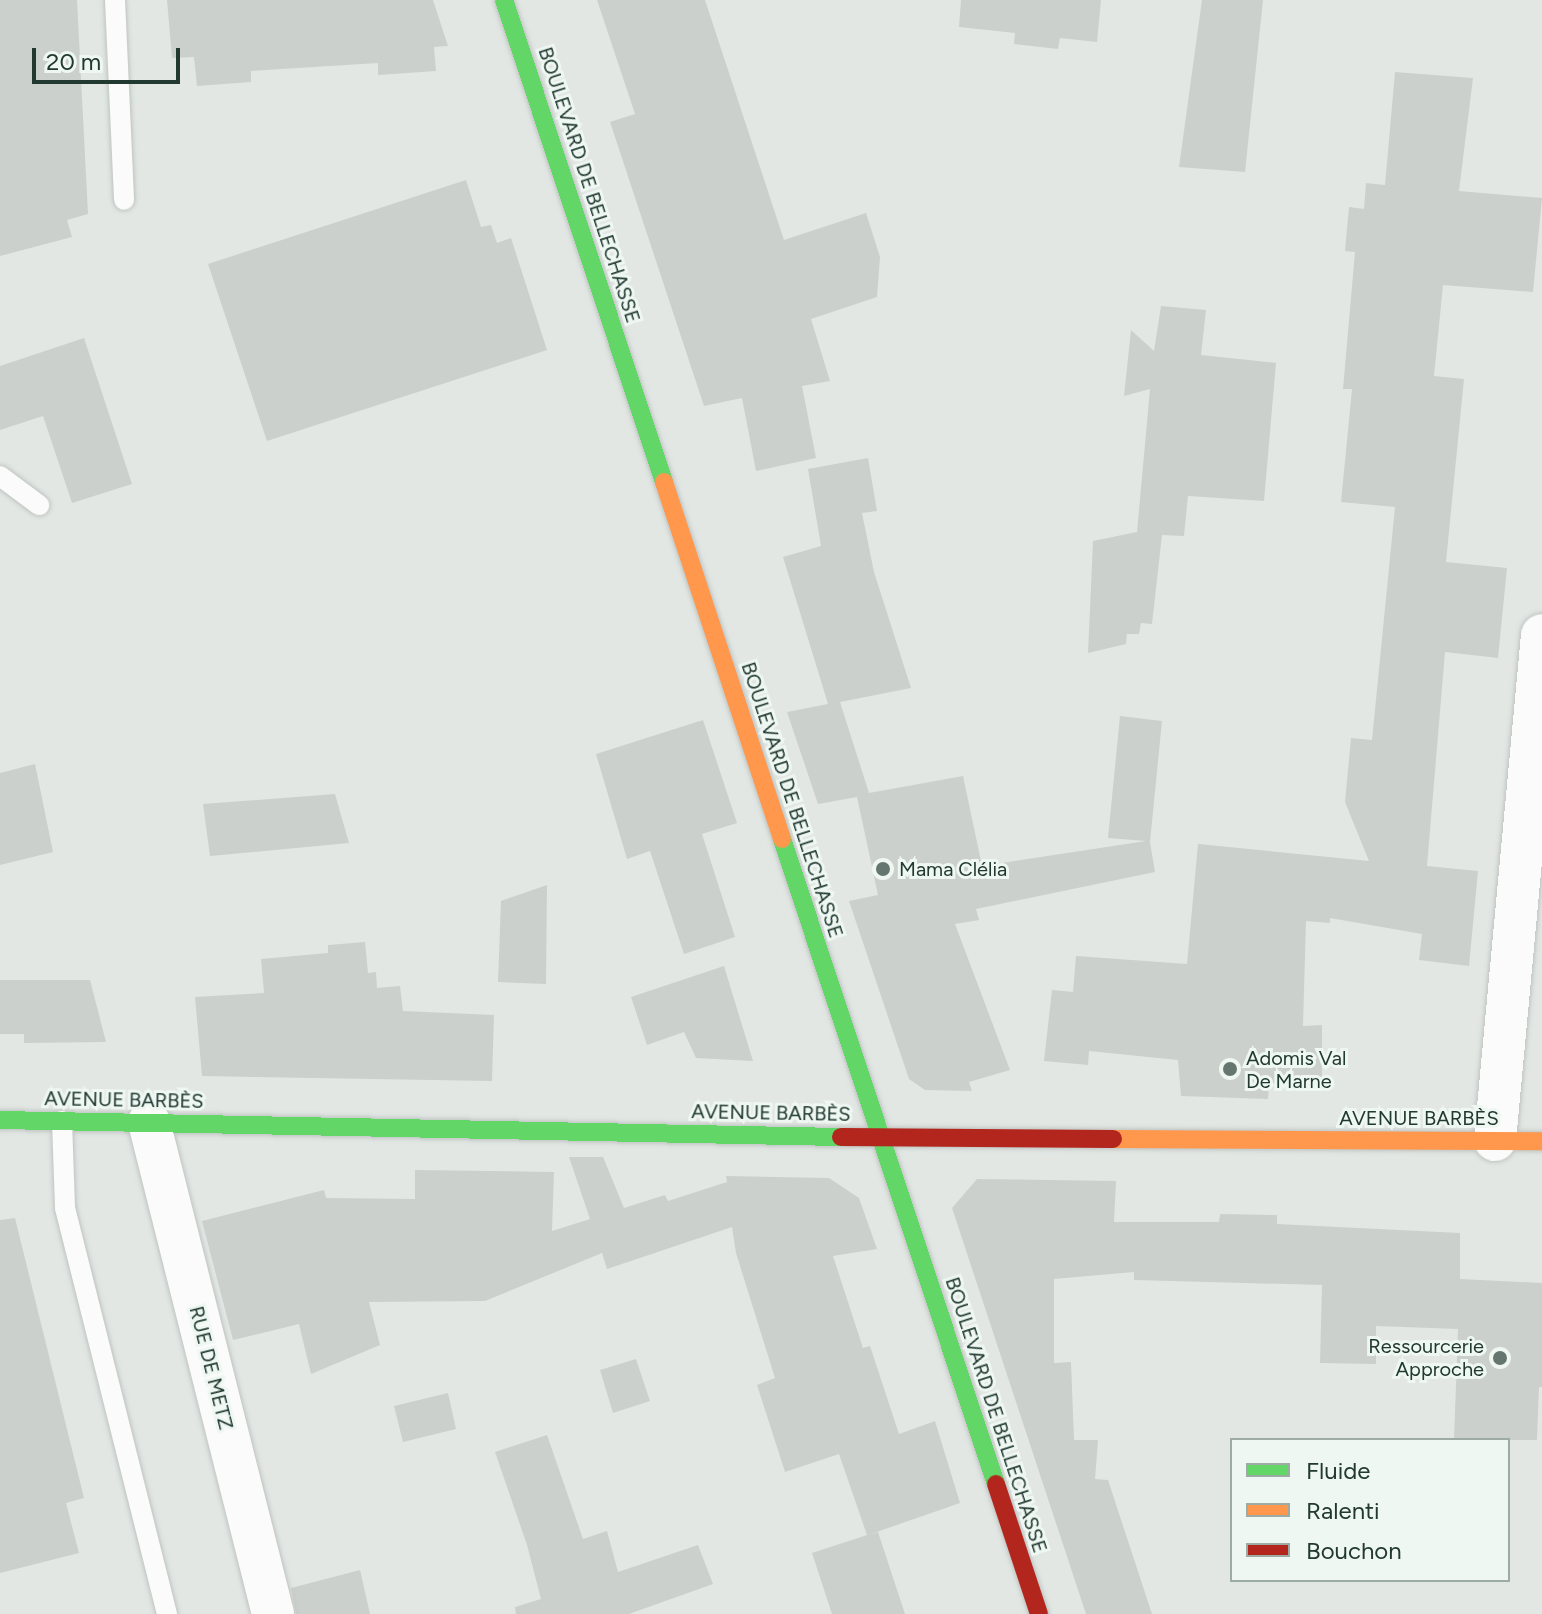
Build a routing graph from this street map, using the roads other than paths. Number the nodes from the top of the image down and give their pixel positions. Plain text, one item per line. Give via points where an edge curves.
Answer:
1 (115, 0) edge
2 (504, 0) edge
3 (124, 200) dead end
4 (0, 476) edge
5 (39, 505) dead end
6 (1542, 635) edge
7 (0, 1120) edge
8 (62, 1121) junction
9 (149, 1122) junction
10 (881, 1138) junction
11 (1495, 1140) junction
12 (1542, 1141) edge
13 (164, 1613) edge
14 (273, 1614) edge
15 (1039, 1614) edge

1 - 3 lane
2 - 10 street, BOULEVARD DE BELLECHASSE
4 - 5 lane
6 - 11 street
7 - 8 street, AVENUE BARBÈS
8 - 9 street, AVENUE BARBÈS
8 - 13 lane via 65,1208
9 - 10 street, AVENUE BARBÈS
9 - 14 street, RUE DE METZ
10 - 11 street, AVENUE BARBÈS
10 - 15 street, BOULEVARD DE BELLECHASSE
11 - 12 street, AVENUE BARBÈS

